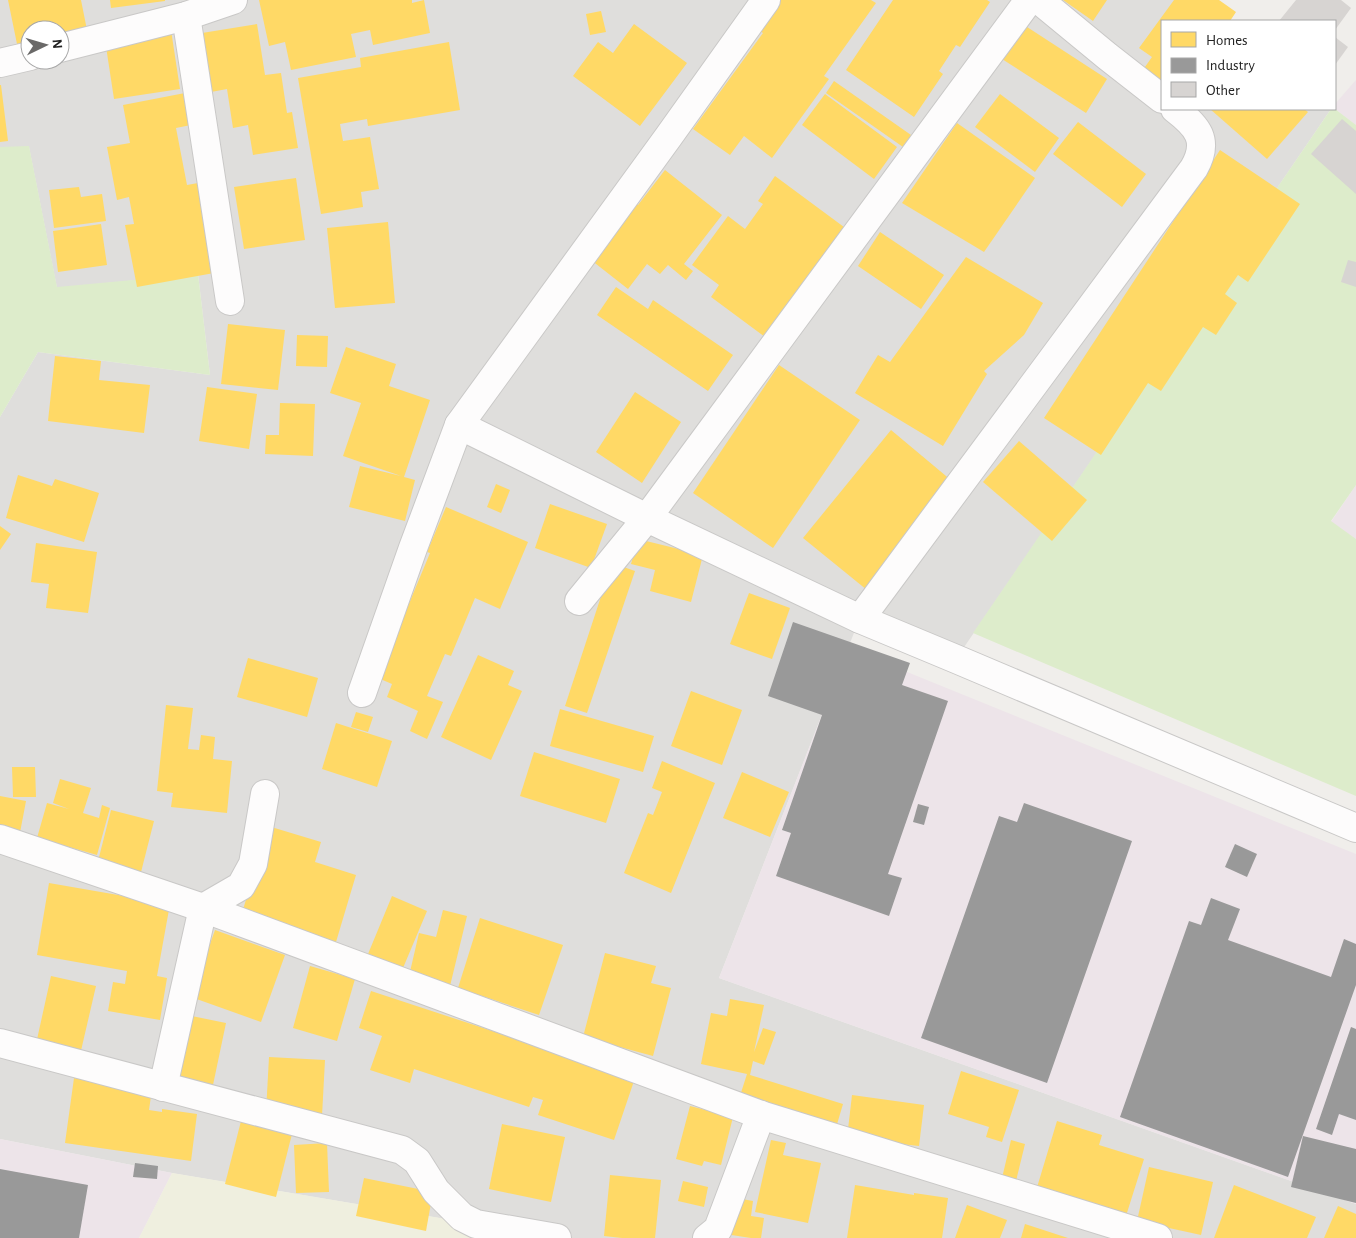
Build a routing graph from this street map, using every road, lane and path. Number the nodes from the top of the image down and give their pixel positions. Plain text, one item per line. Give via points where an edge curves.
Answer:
1 (233, 0) edge
2 (766, 0) edge
3 (1029, 0) edge
4 (1039, 0) edge
5 (186, 16) junction
6 (70, 45) edge
7 (20, 59) edge
8 (0, 64) edge
9 (1161, 98) edge
10 (1176, 110) edge
11 (230, 301) dead end
12 (459, 425) junction
13 (647, 518) junction
14 (579, 601) dead end
15 (860, 619) junction
16 (362, 693) dead end
17 (265, 794) dead end
18 (1356, 828) edge
19 (0, 839) edge
20 (203, 908) junction
21 (0, 1043) edge
22 (163, 1087) junction
23 (761, 1115) junction
24 (557, 1238) edge
25 (707, 1238) edge
26 (1158, 1238) edge

1 - 5 street
2 - 12 street
3 - 13 street
4 - 9 street
5 - 6 street
5 - 11 street
7 - 8 street
10 - 15 street via 1198,131 1201,140 1199,160
12 - 13 street
12 - 16 street
13 - 14 street
13 - 15 street
15 - 18 street
17 - 20 street via 253,864 241,886
19 - 20 street
20 - 22 street
20 - 23 street
21 - 22 street
22 - 24 street via 402,1150 417,1161 436,1191 462,1217 476,1224
23 - 25 street via 718,1229
23 - 26 street

